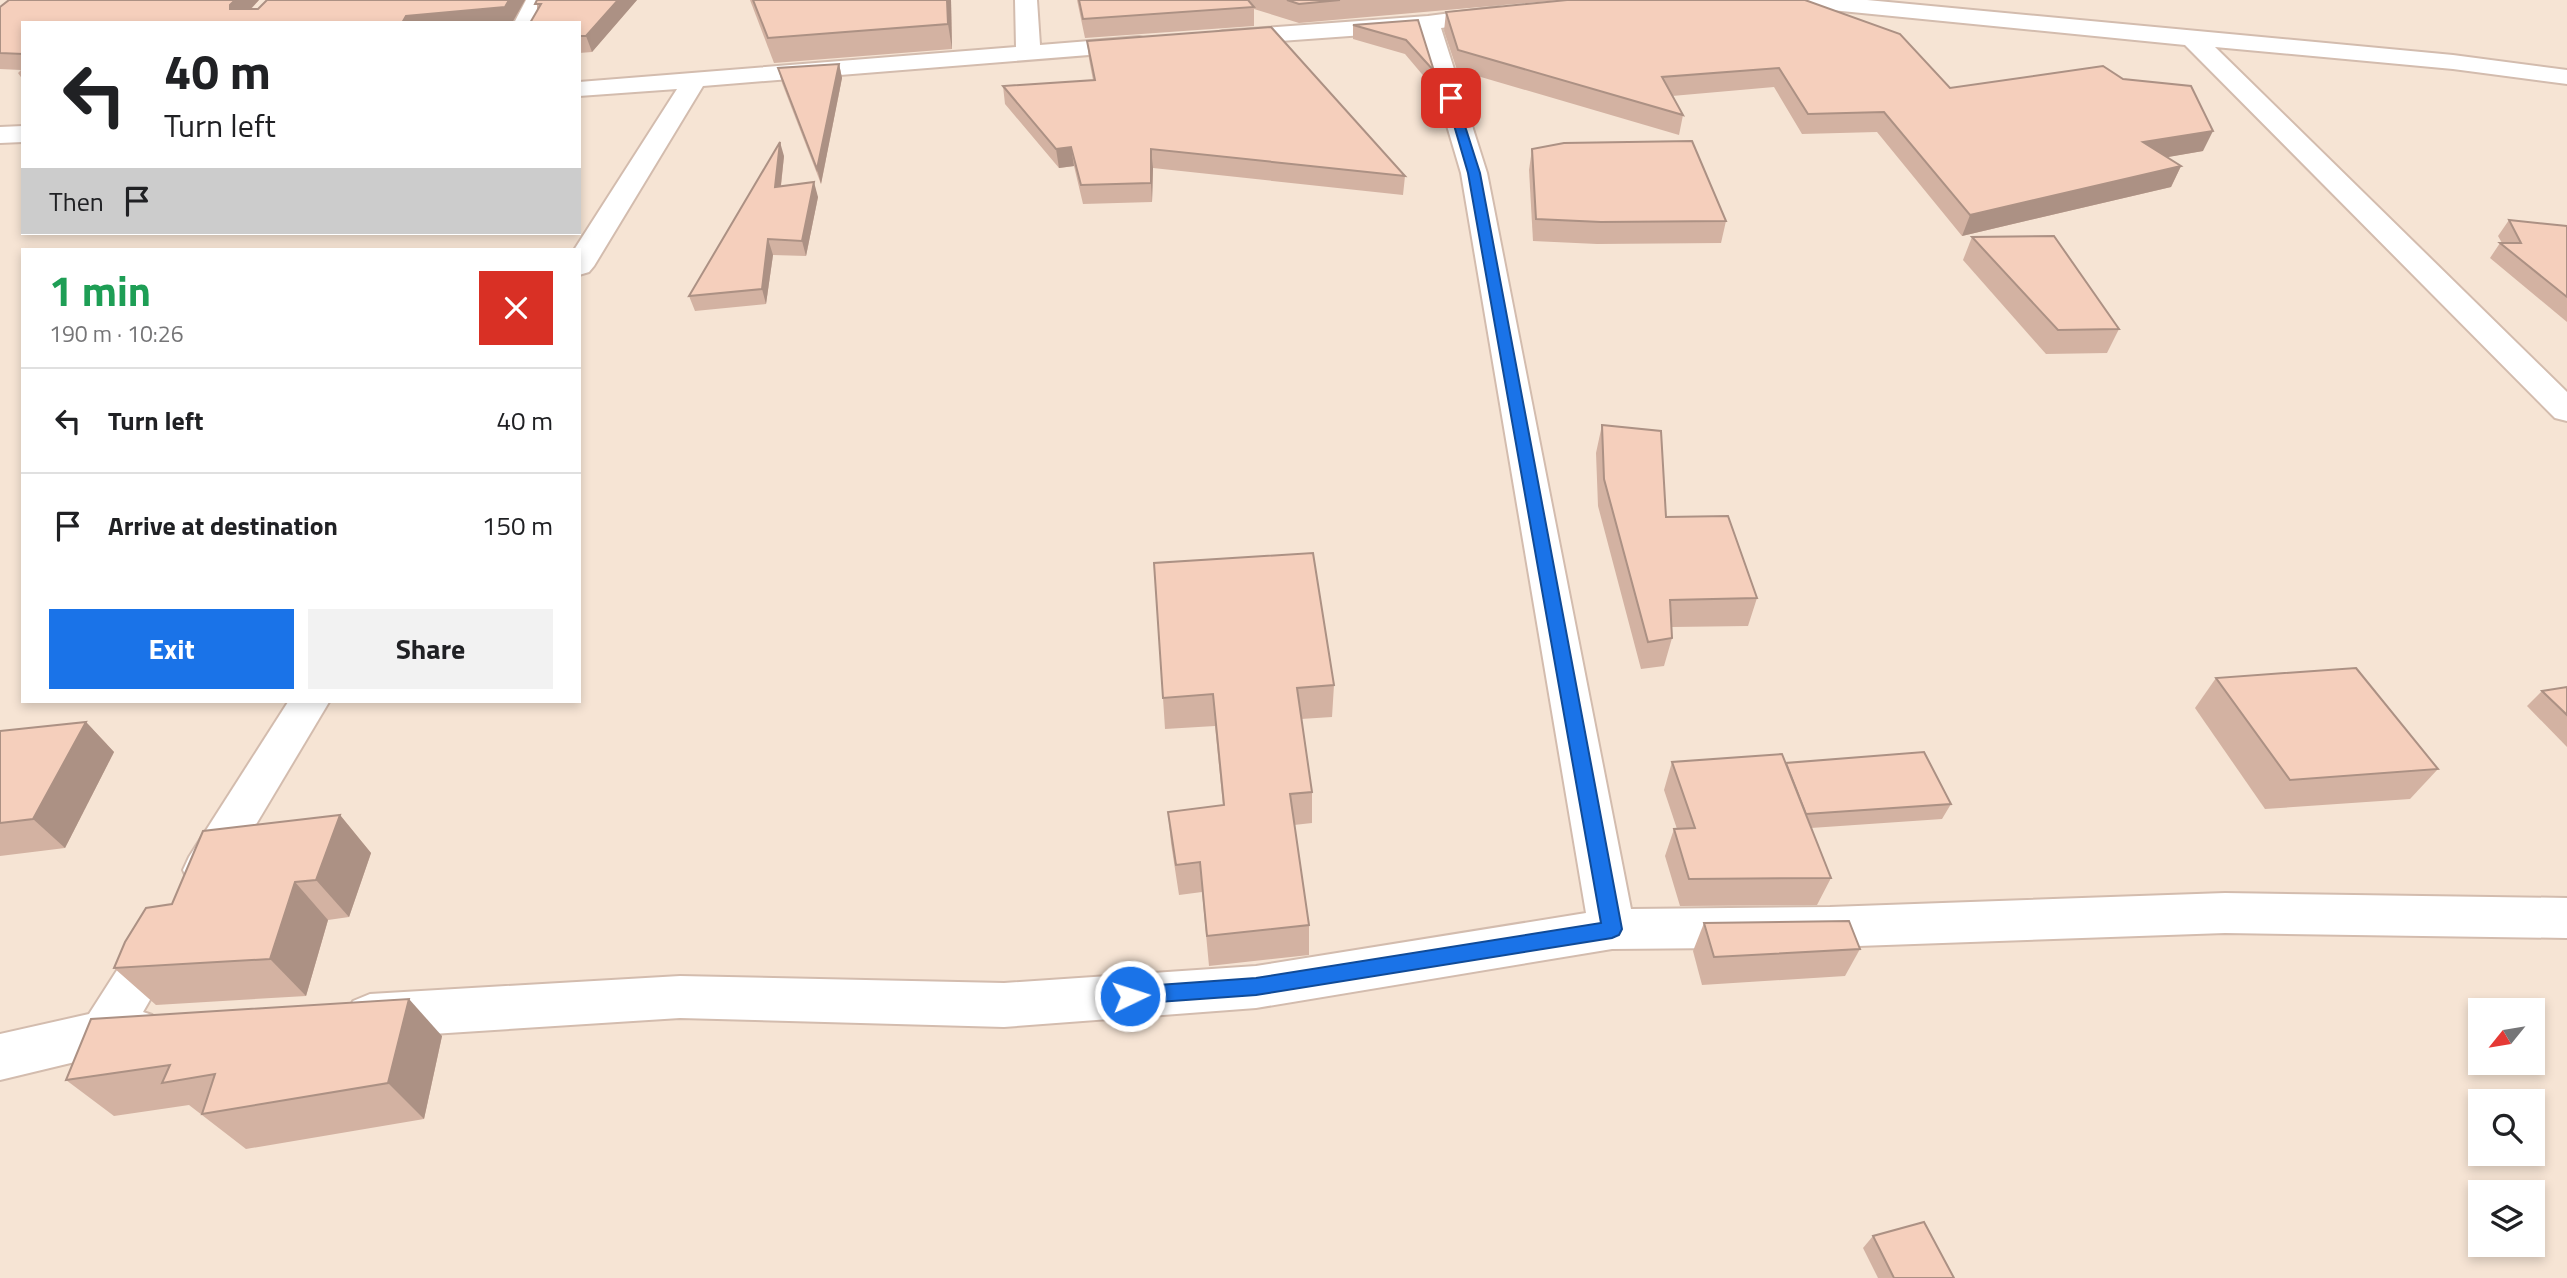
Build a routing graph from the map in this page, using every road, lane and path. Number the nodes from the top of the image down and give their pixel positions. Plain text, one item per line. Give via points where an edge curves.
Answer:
1 (537, 0) edge
2 (1026, 0) edge
3 (1801, 0) edge
4 (1926, 0) edge
5 (1884, 7) junction
6 (1507, 9) edge
7 (526, 21) edge
8 (1428, 23) junction
9 (2192, 38) junction
10 (1207, 39) edge
11 (1166, 42) edge
12 (1028, 52) junction
13 (695, 79) junction
14 (2562, 79) edge
15 (581, 89) edge
16 (21, 134) edge
17 (0, 135) edge
18 (581, 263) edge
19 (2567, 411) edge
20 (308, 703) edge
21 (2567, 918) edge
22 (1612, 929) junction
23 (324, 1019) edge
24 (173, 1028) edge
25 (104, 1033) junction
26 (0, 1056) edge

1 - 7 street
2 - 12 street
3 - 5 street
4 - 5 street
5 - 9 street
6 - 8 street
8 - 10 street
8 - 22 street via 1474,173
9 - 14 street via 2453,62
9 - 19 street
11 - 12 street
12 - 13 street
13 - 15 street
13 - 18 street
16 - 17 street
20 - 25 street
21 - 22 street via 2225,913 1830,927
22 - 23 street via 1256,987 1004,1005 680,997
24 - 25 street
25 - 26 street

